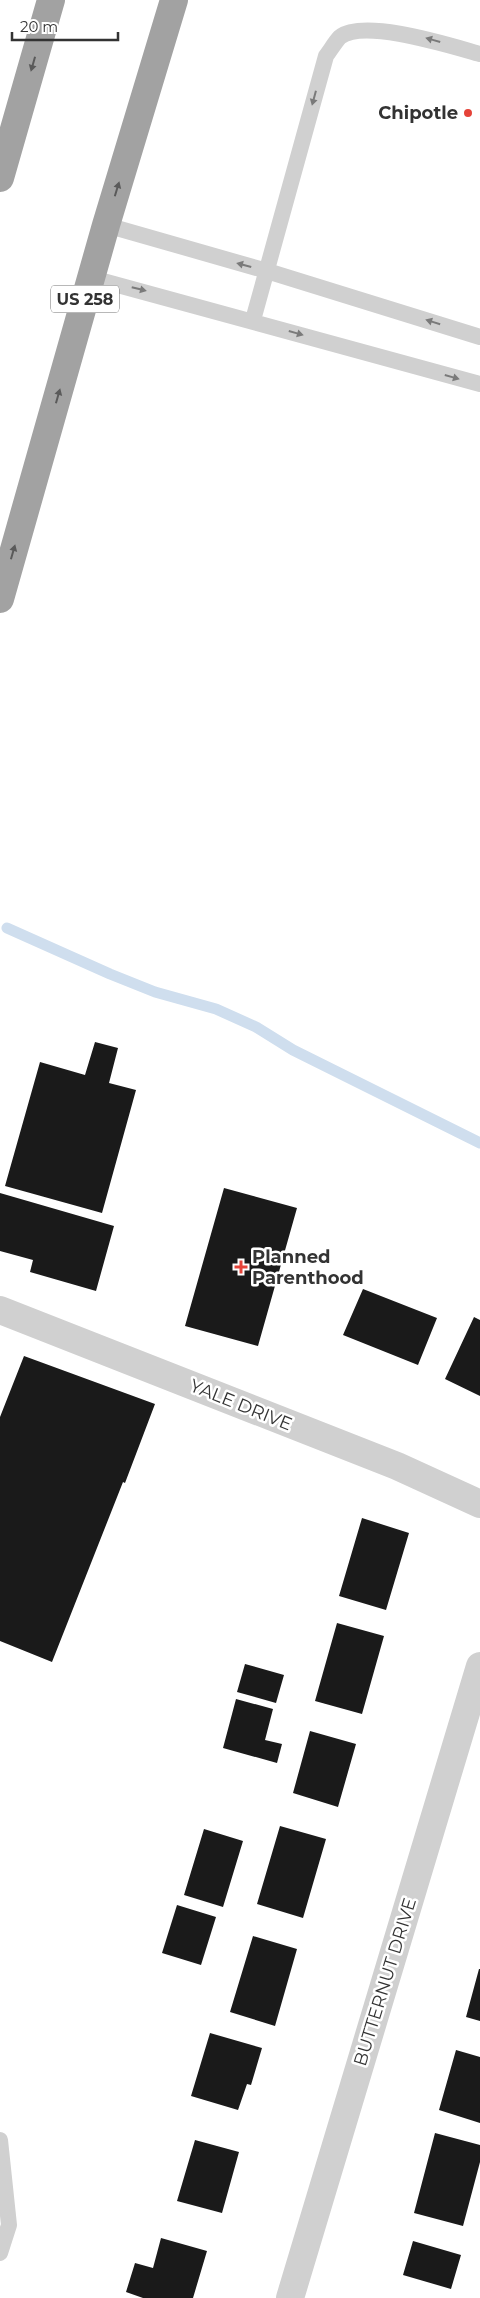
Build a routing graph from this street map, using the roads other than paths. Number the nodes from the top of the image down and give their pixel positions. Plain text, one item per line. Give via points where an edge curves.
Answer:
1 (51, 0) edge
2 (174, 0) edge
3 (480, 54) edge
4 (0, 178) edge
5 (106, 225) junction
6 (267, 271) junction
7 (92, 278) junction
8 (253, 320) junction
9 (480, 337) edge
10 (480, 384) edge
11 (0, 599) edge
12 (0, 1310) edge
13 (480, 1504) edge
14 (480, 1666) edge
15 (0, 2140) edge
16 (0, 2253) edge
17 (290, 2298) edge

1 -> 4 highway
5 -> 2 highway, US 258
3 -> 6 lane via 420,37 362,30 340,37 326,56
6 -> 5 lane
5 - 7 highway, US 258
6 - 8 lane
9 -> 6 lane
7 -> 8 lane
11 -> 7 highway, US 258
8 -> 10 lane
12 - 13 street, YALE DRIVE via 397,1466
14 - 17 street, BUTTERNUT DRIVE
15 - 16 lane via 9,2225

